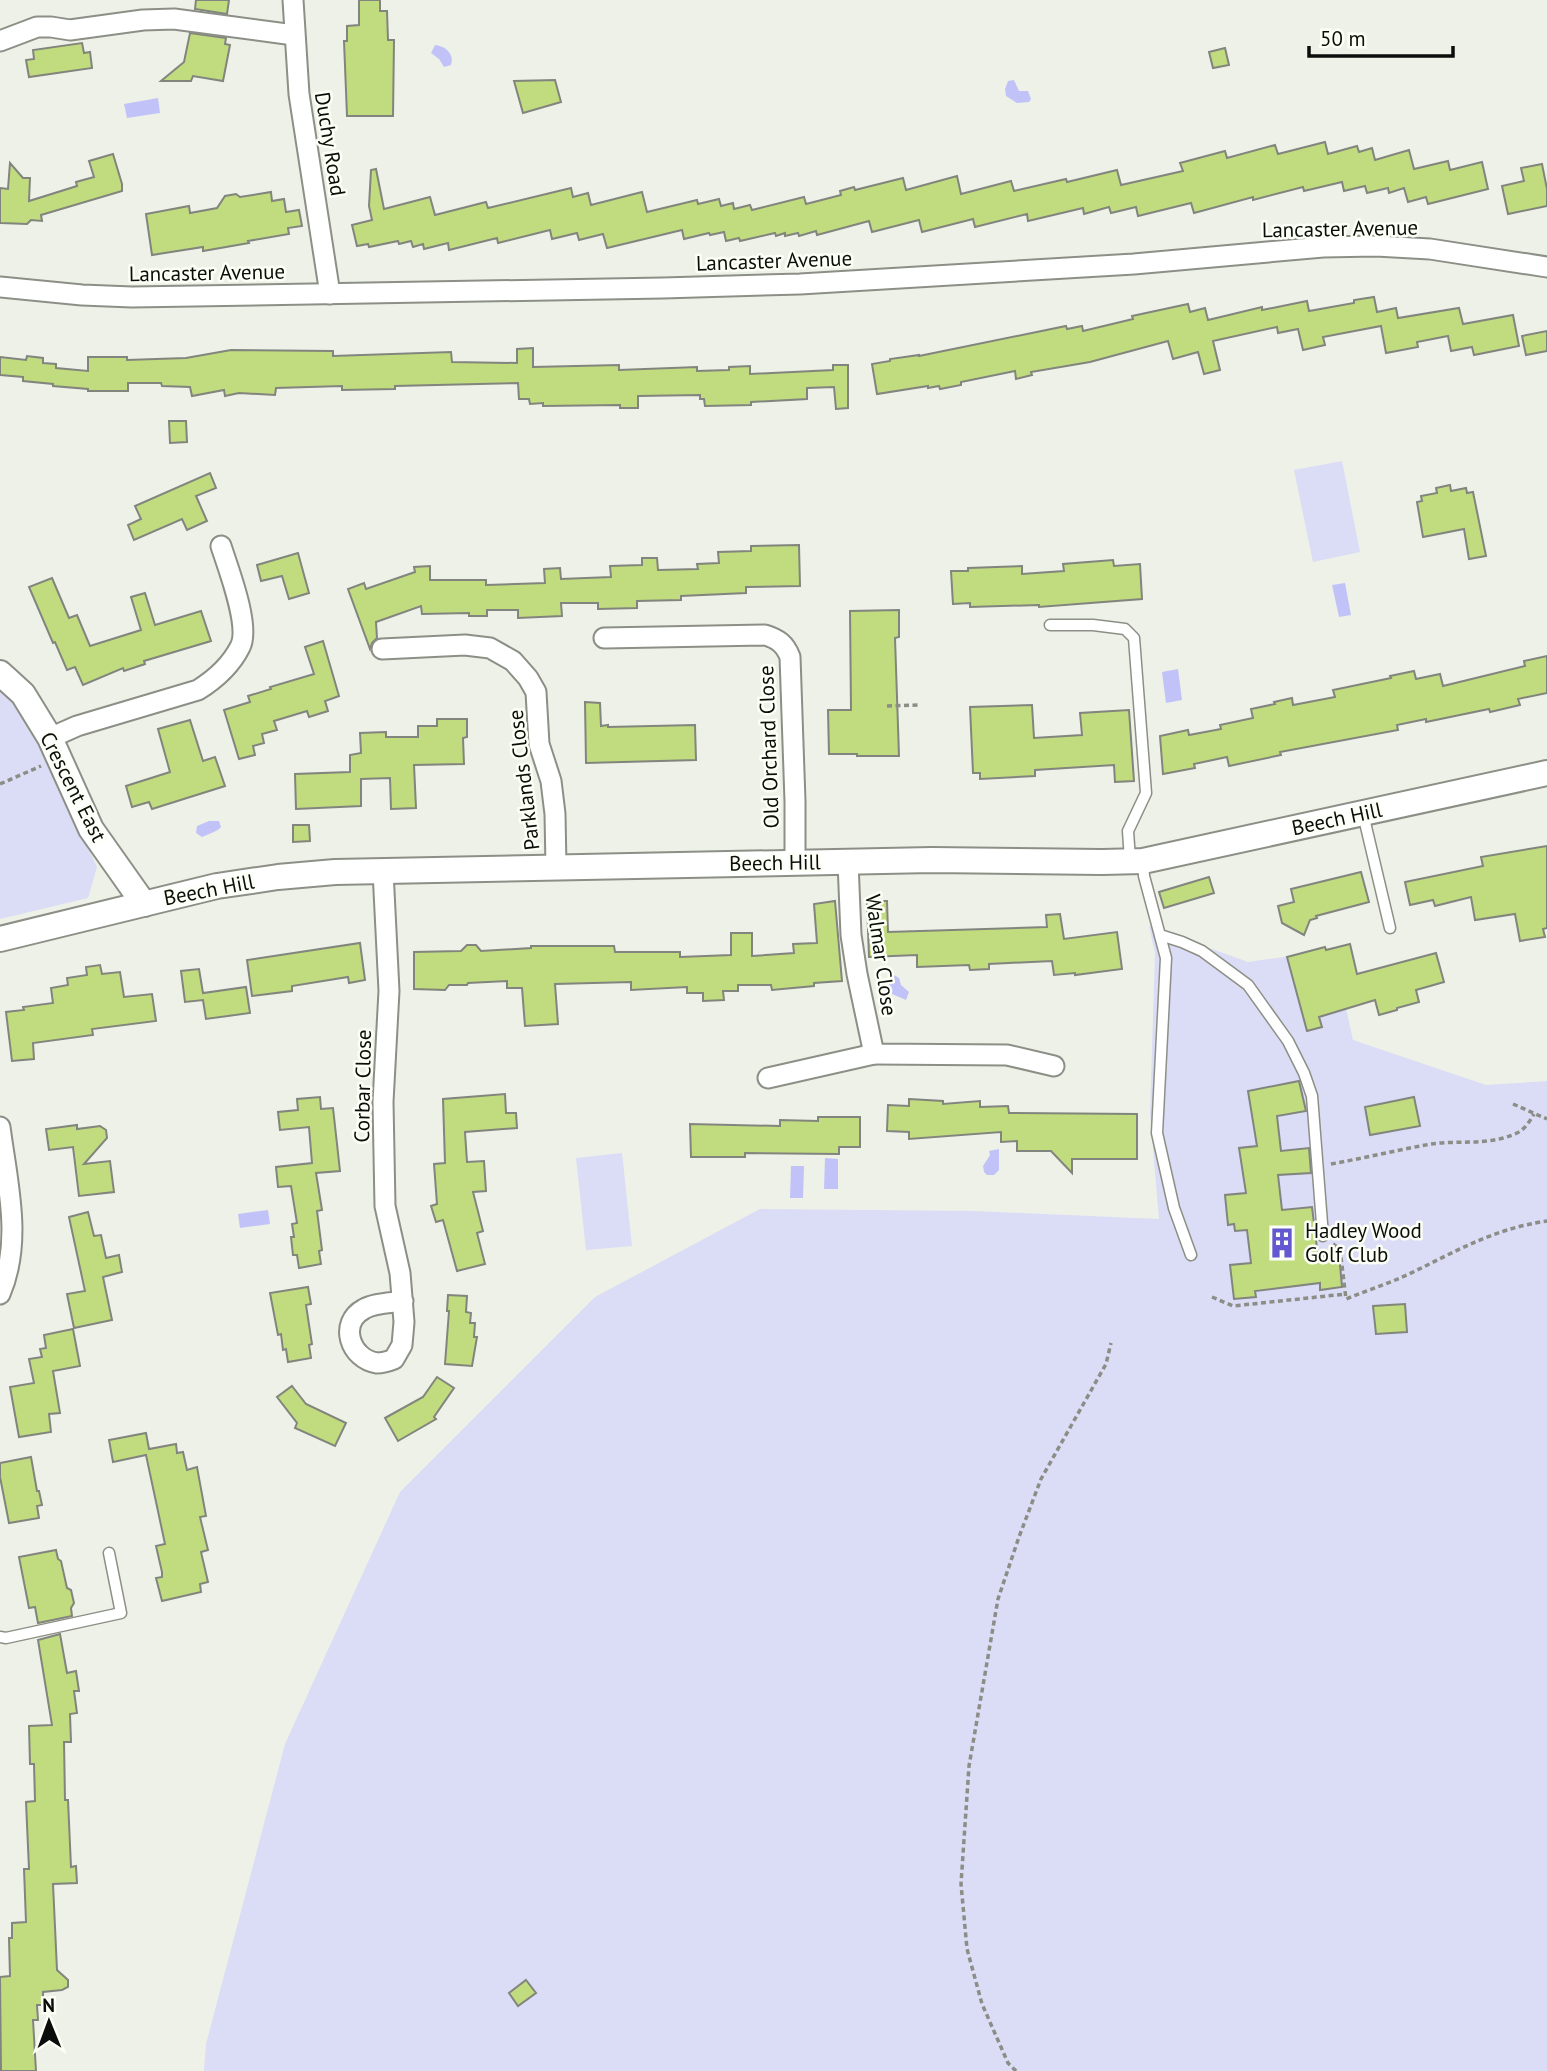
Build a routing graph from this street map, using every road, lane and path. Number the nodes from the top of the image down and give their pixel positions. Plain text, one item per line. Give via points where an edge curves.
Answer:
1 (293, 0) edge
2 (294, 35) junction
3 (0, 41) edge
4 (1547, 267) edge
5 (0, 287) edge
6 (330, 294) junction
7 (221, 546) dead end
8 (1050, 625) dead end
9 (604, 638) dead end
10 (382, 649) dead end
11 (0, 673) edge
12 (887, 705) dead end
13 (918, 705) dead end
14 (54, 748) junction
15 (1547, 773) edge
16 (0, 784) edge
17 (1363, 814) junction
18 (1137, 861) junction
19 (848, 862) junction
20 (795, 863) junction
21 (556, 867) junction
22 (383, 871) junction
23 (144, 904) junction
24 (1390, 928) dead end
25 (1160, 935) junction
26 (0, 939) edge
27 (874, 1054) junction
28 (1054, 1066) dead end
29 (768, 1078) dead end
30 (1513, 1104) dead end
31 (1534, 1114) junction
32 (1547, 1119) edge
33 (0, 1127) edge
34 (1329, 1165) dead end
35 (1547, 1221) edge
36 (1323, 1236) joint
37 (1191, 1255) dead end
38 (0, 1294) edge
39 (1346, 1294) junction
40 (1212, 1297) dead end
41 (402, 1301) dead end
42 (1111, 1343) dead end
43 (109, 1553) dead end
44 (0, 1637) edge
45 (1016, 2071) edge

1 - 2 street, Duchy Road
2 - 3 street via 174,19 70,30 37,27
2 - 6 street, Duchy Road
4 - 6 street, Lancaster Avenue via 1430,249 1323,247 1134,264 800,284
5 - 6 street, Lancaster Avenue via 132,297
7 - 14 street via 242,617 242,645 213,680 198,690 77,726
8 - 18 lane via 1125,629 1134,638 1146,793 1128,831
9 - 20 street, Old Orchard Close via 765,635 786,646 790,657
10 - 21 street, Parklands Close via 490,648 513,660 528,678 536,692 539,744 551,781
11 - 14 street, Crescent East via 23,694
12 - 13 path
14 - 16 path
14 - 23 street, Crescent East via 92,830
15 - 17 street, Beech Hill
17 - 18 street, Beech Hill
17 - 24 lane
18 - 19 street, Beech Hill
18 - 25 lane
19 - 20 street, Beech Hill
19 - 27 street, Walmar Close via 851,934
20 - 21 street, Beech Hill
21 - 22 street, Beech Hill
22 - 23 street, Beech Hill via 278,877
22 - 41 street, Corbar Close via 389,991 383,1102 385,1206
23 - 26 street, Beech Hill
25 - 36 lane via 1202,951 1248,985 1288,1041 1312,1096
25 - 37 lane via 1166,958 1157,1133 1174,1208
27 - 28 street via 1007,1055
27 - 29 street
30 - 31 path
31 - 32 path
31 - 34 path via 1517,1133 1499,1138 1434,1143
33 - 38 street via 13,1229
35 - 39 path via 1488,1235 1405,1276 1346,1299
36 - 39 path via 1340,1249
39 - 40 path via 1233,1306
42 - 45 path via 1106,1364 1041,1479 1002,1587 969,1766 961,1884 967,1949 982,2004 1008,2063
43 - 44 lane via 121,1613

